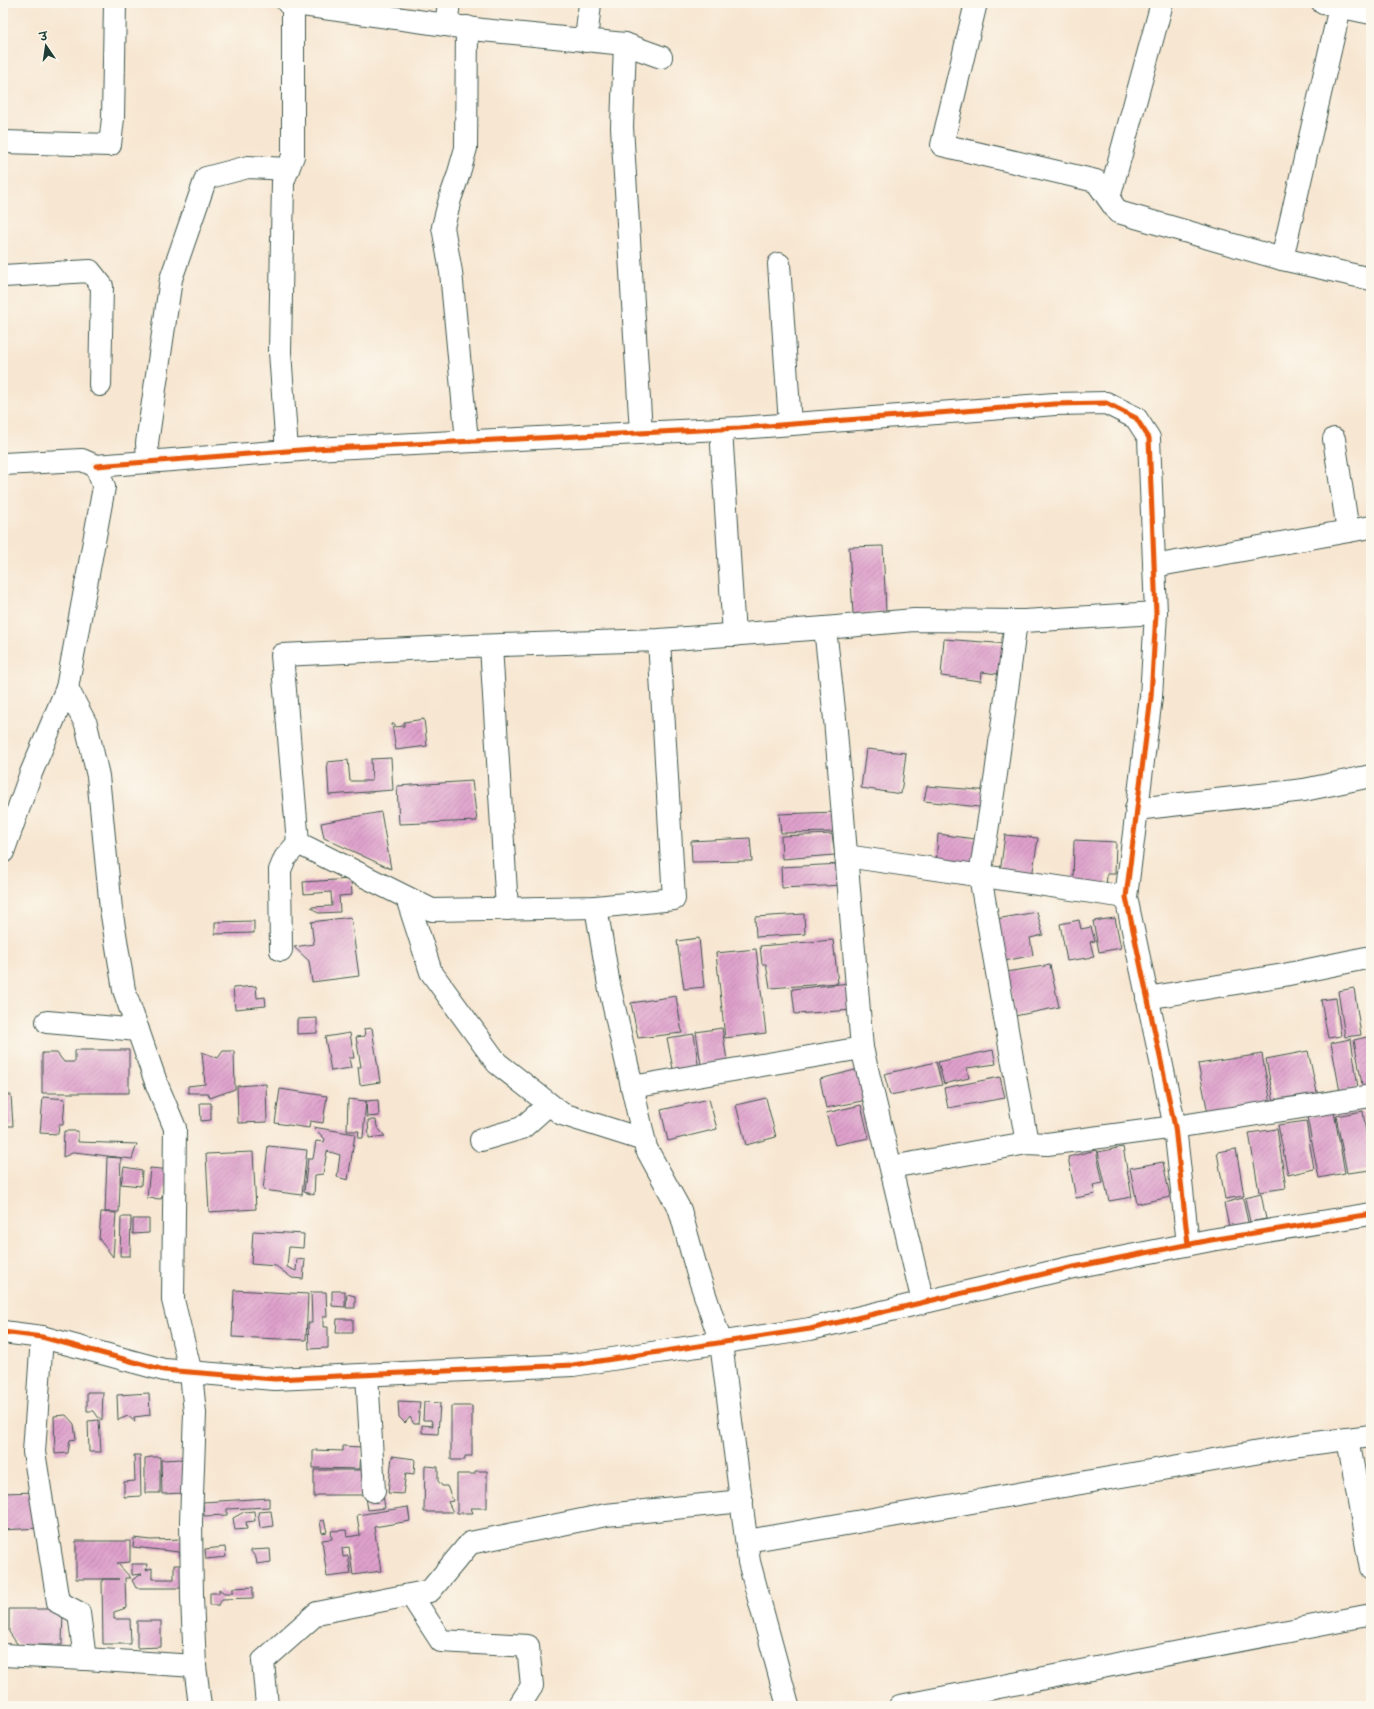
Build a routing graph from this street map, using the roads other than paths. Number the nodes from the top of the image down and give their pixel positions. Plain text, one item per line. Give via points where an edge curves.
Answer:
1 (115, 3) edge
2 (290, 3) edge
3 (449, 3) edge
4 (590, 3) edge
5 (976, 3) edge
6 (1162, 3) edge
7 (1332, 5) edge
8 (1371, 13) edge
9 (456, 26) junction
10 (586, 41) junction
11 (625, 44) junction
12 (661, 57) dead end
13 (3, 142) edge
14 (288, 169) junction
15 (1109, 198) junction
16 (1282, 259) junction
17 (779, 264) dead end
18 (3, 276) edge
19 (1371, 280) edge
20 (100, 385) dead end
21 (790, 424) junction
22 (721, 429) junction
23 (641, 432) junction
24 (1334, 440) dead end
25 (467, 441) junction
26 (287, 451) junction
27 (148, 462) junction
28 (3, 464) edge
29 (96, 466) junction
30 (1371, 527) edge
31 (1348, 531) junction
32 (1154, 566) junction
33 (1156, 613) junction
34 (1016, 621) junction
35 (825, 628) junction
36 (734, 634) junction
37 (659, 640) junction
38 (491, 646) junction
39 (67, 688) junction
40 (1371, 776) edge
41 (1136, 809) junction
42 (298, 843) junction
43 (3, 852) edge
44 (846, 856) junction
45 (980, 876) junction
46 (1126, 897) junction
47 (407, 898) junction
48 (596, 907) junction
49 (507, 909) junction
50 (281, 950) dead end
51 (1371, 957) edge
52 (1147, 998) junction
53 (47, 1022) dead end
54 (138, 1030) junction
55 (862, 1048) junction
56 (632, 1087) junction
57 (1371, 1096) edge
58 (549, 1104) junction
59 (1175, 1127) junction
60 (481, 1140) dead end
61 (644, 1140) junction
62 (1027, 1143) junction
63 (891, 1167) junction
64 (1371, 1214) edge
65 (1188, 1244) junction
66 (923, 1302) junction
67 (3, 1332) edge
68 (42, 1337) junction
69 (721, 1343) junction
70 (191, 1373) junction
71 (367, 1375) junction
72 (1371, 1436) edge
73 (1348, 1439) junction
74 (374, 1492) dead end
75 (742, 1501) junction
76 (747, 1541) junction
77 (1371, 1570) edge
78 (411, 1595) junction
79 (1371, 1615) edge
80 (3, 1655) edge
81 (85, 1658) junction
82 (195, 1666) junction
83 (200, 1706) edge
84 (268, 1706) edge
85 (519, 1706) edge
86 (788, 1706) edge
87 (900, 1706) edge

1 - 13 street via 113,118 110,145
2 - 9 street
2 - 14 street via 293,156
3 - 9 street
4 - 10 street
5 - 15 street via 942,145 1096,180
6 - 15 street
7 - 8 street
7 - 16 street
9 - 10 street
9 - 25 street via 466,148 443,227 451,272
10 - 11 street
11 - 12 street
11 - 23 street via 622,127
14 - 26 street via 283,182 280,352
14 - 27 street via 248,166 206,178 171,279 147,443
15 - 16 street via 1118,212
16 - 19 street
17 - 21 street
18 - 20 street via 90,271 102,286
21 - 22 street
21 - 32 street via 1055,404 1106,403 1136,418 1149,438
22 - 23 street
22 - 36 street
23 - 25 street
24 - 31 street
25 - 26 street
26 - 27 street
27 - 29 street
28 - 29 street via 82,460
29 - 39 street via 104,486
30 - 31 street
31 - 32 street
32 - 33 street
33 - 34 street
33 - 41 street via 1151,696
34 - 35 street via 914,620
34 - 45 street
35 - 36 street
35 - 44 street
36 - 37 street
37 - 38 street
37 - 48 street via 674,899
38 - 42 street via 282,655
38 - 49 street
39 - 43 street via 31,773
39 - 54 street via 86,724 98,776 111,909 124,990
40 - 41 street via 1304,790
41 - 46 street
42 - 47 street
42 - 50 street via 285,858 280,870
44 - 45 street
44 - 55 street
45 - 46 street
45 - 62 street
46 - 52 street
47 - 49 street via 432,910
47 - 58 street via 431,972 497,1063
48 - 49 street
48 - 56 street via 608,985
51 - 52 street via 1284,975
52 - 59 street
53 - 54 street
54 - 70 street via 175,1128 173,1300
55 - 56 street
55 - 63 street
56 - 61 street
57 - 59 street
58 - 60 street via 522,1128
58 - 61 street via 562,1114
59 - 62 street via 1047,1144
59 - 65 street
61 - 69 street via 680,1210 696,1271
62 - 63 street
63 - 66 street
64 - 65 street
65 - 66 street
66 - 69 street via 810,1329
67 - 68 street
68 - 70 street via 164,1370
68 - 81 street via 34,1452 58,1602 79,1613
69 - 71 street via 572,1365
69 - 75 street
70 - 71 street via 275,1379
70 - 82 street via 194,1413 191,1521
71 - 74 street
72 - 73 street
73 - 76 street via 1300,1445
73 - 77 street
75 - 76 street
75 - 78 street via 606,1515 470,1543 430,1591
76 - 86 street via 750,1562
78 - 84 street via 317,1613 263,1661
78 - 85 street via 441,1641 528,1646 532,1686
79 - 87 street
80 - 81 street
81 - 82 street
82 - 83 street

